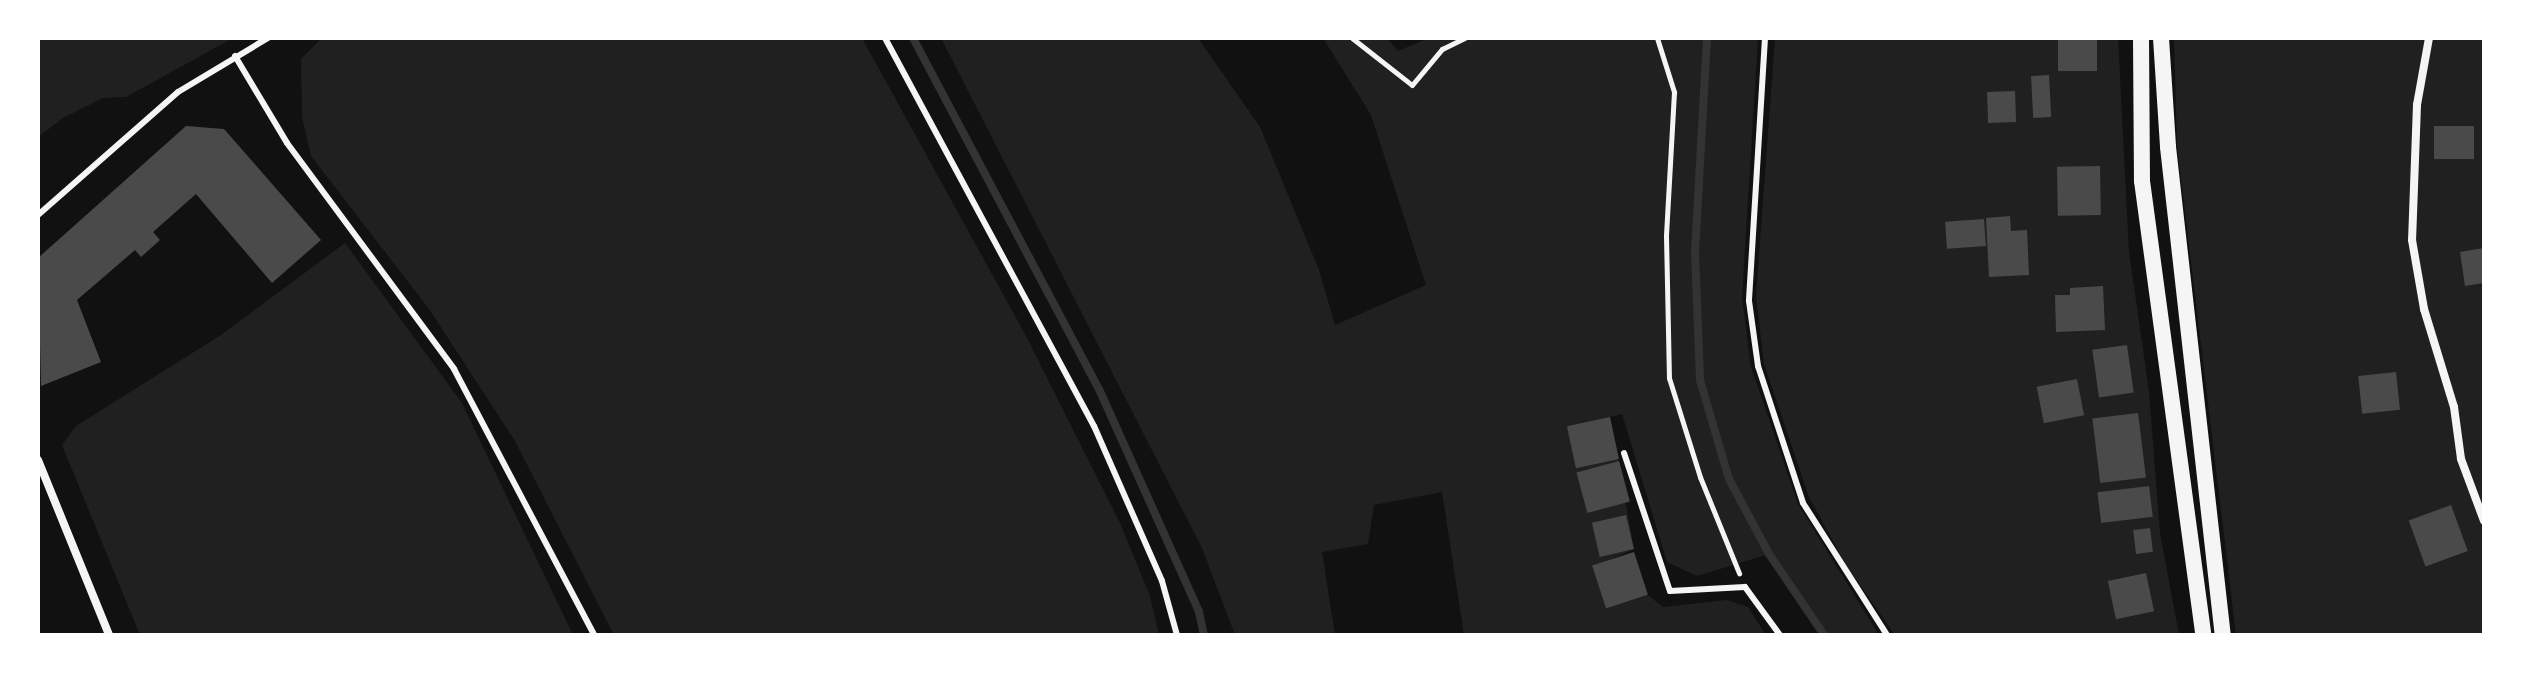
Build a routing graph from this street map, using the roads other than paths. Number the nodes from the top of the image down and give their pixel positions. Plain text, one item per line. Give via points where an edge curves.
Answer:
1 (268, 38) edge
2 (885, 38) edge
3 (1765, 38) edge
4 (2141, 38) edge
5 (2161, 38) edge
6 (2429, 38) edge
7 (235, 56) junction
8 (38, 215) edge
9 (1624, 453) dead end
10 (38, 460) edge
11 (2484, 521) edge
12 (109, 635) edge
13 (594, 635) edge
14 (1177, 635) edge
15 (1780, 635) edge
16 (1887, 635) edge
17 (2203, 635) edge
18 (2223, 635) edge

1 - 7 lane
2 - 14 lane via 1094,426 1162,581
3 - 16 lane via 1749,301 1758,366 1803,503
4 - 17 main road via 2142,181
5 - 18 main road via 2169,162
6 - 11 street via 2417,105 2412,240 2424,309 2454,407 2461,459
7 - 8 lane via 178,92
7 - 13 lane via 287,143 454,369
9 - 15 lane via 1670,591 1745,587
10 - 12 street

